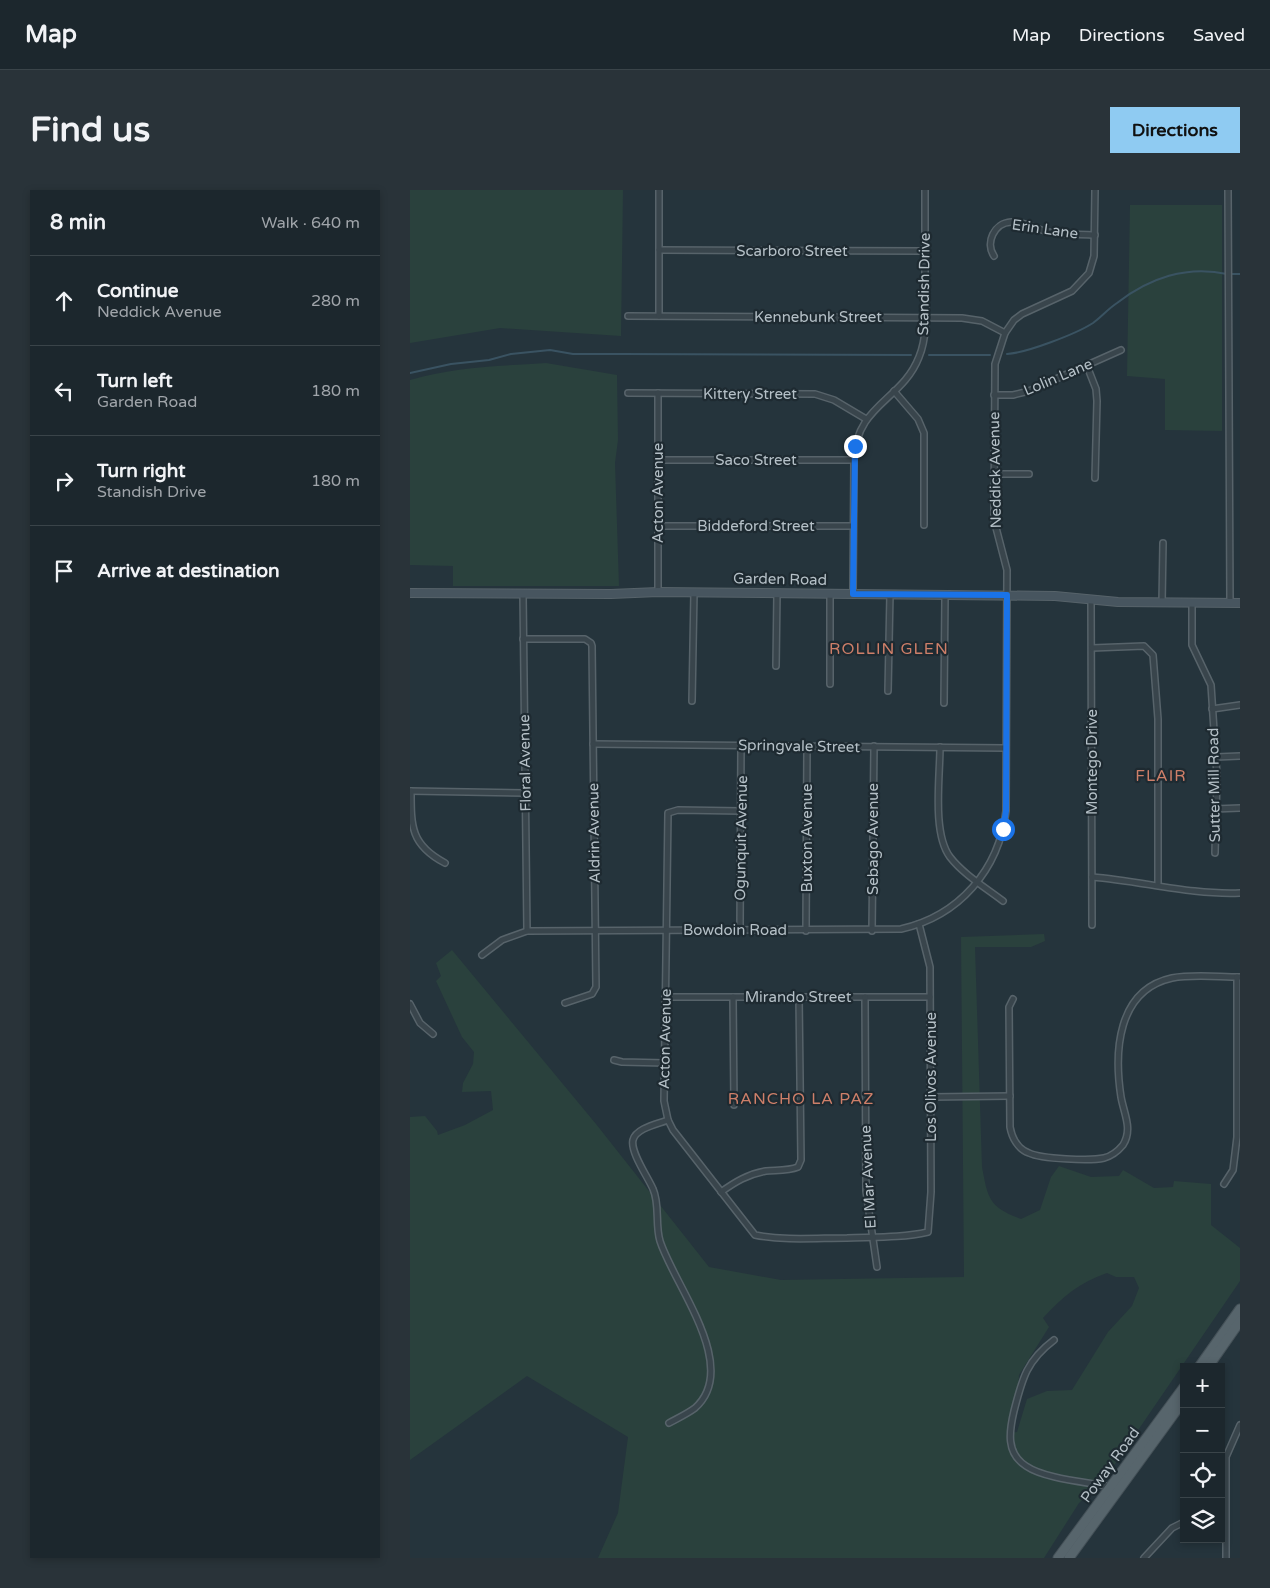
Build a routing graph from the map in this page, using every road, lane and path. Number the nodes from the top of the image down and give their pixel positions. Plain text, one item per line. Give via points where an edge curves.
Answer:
1 (659, 190) edge
2 (925, 190) edge
3 (1095, 190) edge
4 (1228, 190) edge
5 (1095, 235) junction
6 (659, 250) junction
7 (925, 251) junction
8 (994, 256) dead end
9 (628, 316) dead end
10 (659, 316) junction
11 (926, 318) junction
12 (1005, 334) junction
13 (1121, 350) dead end
14 (1087, 366) junction
15 (894, 391) junction
16 (628, 393) dead end
17 (658, 393) junction
18 (994, 395) junction
19 (866, 419) junction
20 (658, 460) junction
21 (854, 460) junction
22 (994, 474) junction
23 (1029, 474) dead end
24 (1095, 478) dead end
25 (924, 525) dead end
26 (658, 526) junction
27 (853, 526) junction
28 (1163, 543) dead end
29 (658, 592) junction
30 (694, 592) junction
31 (410, 593) edge
32 (777, 593) junction
33 (523, 594) junction
34 (830, 594) junction
35 (853, 594) junction
36 (890, 594) junction
37 (945, 595) junction
38 (1007, 595) junction
39 (1091, 600) junction
40 (1162, 603) junction
41 (1192, 603) junction
42 (1230, 603) junction
43 (1240, 603) edge
44 (523, 639) junction
45 (1092, 648) junction
46 (776, 666) dead end
47 (830, 684) dead end
48 (888, 691) dead end
49 (692, 701) dead end
50 (944, 703) dead end
51 (1240, 705) edge
52 (1212, 709) junction
53 (593, 744) junction
54 (742, 745) junction
55 (807, 746) junction
56 (874, 746) junction
57 (940, 747) junction
58 (1006, 748) junction
59 (1240, 756) edge
60 (1216, 757) junction
61 (411, 792) edge
62 (525, 793) junction
63 (1240, 808) edge
64 (1214, 809) junction
65 (741, 811) junction
66 (1215, 853) dead end
67 (445, 863) dead end
68 (1092, 878) junction
69 (978, 881) junction
70 (1158, 885) junction
71 (1240, 893) edge
72 (1003, 901) dead end
73 (919, 924) junction
74 (1092, 925) dead end
75 (595, 930) junction
76 (666, 930) junction
77 (740, 930) junction
78 (527, 931) junction
79 (806, 931) junction
80 (872, 931) junction
81 (482, 955) dead end
82 (1238, 977) edge
83 (665, 997) junction
84 (733, 997) junction
85 (799, 997) junction
86 (865, 997) junction
87 (930, 997) junction
88 (1013, 999) dead end
89 (566, 1003) dead end
90 (410, 1004) edge
91 (434, 1034) dead end
92 (614, 1060) dead end
93 (664, 1063) junction
94 (1010, 1096) junction
95 (931, 1097) junction
96 (734, 1105) dead end
97 (668, 1120) junction
98 (1224, 1184) dead end
99 (721, 1192) junction
100 (872, 1237) junction
101 (878, 1267) dead end
102 (1240, 1309) edge
103 (1240, 1322) edge
104 (1054, 1340) dead end
105 (1202, 1363) edge
106 (1211, 1363) edge
107 (1180, 1393) edge
108 (1180, 1405) edge
109 (669, 1423) dead end
110 (1240, 1426) edge
111 (1111, 1488) junction
112 (1224, 1498) edge
113 (1180, 1524) edge
114 (1225, 1543) edge
115 (1058, 1558) edge
116 (1069, 1558) edge
117 (1144, 1558) edge
118 (1226, 1558) edge

1 - 6 street
2 - 7 street, Standish Drive
3 - 5 street, Neddick Avenue
4 - 42 street
5 - 8 street, Erin Lane via 1059,234 1019,222 1007,222 997,228 990,240
5 - 12 street, Neddick Avenue via 1093,262 1081,284 1018,317
6 - 7 street, Scarboro Street
6 - 10 street
7 - 11 street, Standish Drive
9 - 10 street, Kennebunk Street
10 - 11 street, Kennebunk Street
11 - 12 street, Kennebunk Street via 975,320
11 - 15 street, Standish Drive via 920,357
12 - 18 street, Neddick Avenue via 995,364
13 - 14 street, Lolin Lane
14 - 18 street, Lolin Lane via 1028,391
14 - 24 street via 1096,388 1097,401
15 - 19 street, Standish Drive
15 - 25 street via 923,428
16 - 17 street, Kittery Street
17 - 19 street, Kittery Street via 815,394 834,400
17 - 20 street, Acton Avenue
18 - 22 street, Neddick Avenue
19 - 21 street, Standish Drive via 856,440
20 - 21 street, Saco Street
20 - 26 street, Acton Avenue
21 - 27 street, Standish Drive
22 - 23 street
22 - 38 street, Neddick Avenue via 995,526 1006,565
26 - 27 street, Biddeford Street
26 - 29 street, Acton Avenue
27 - 35 street, Standish Drive
28 - 40 street
29 - 30 street, Garden Road
29 - 33 street, Garden Road
30 - 32 street, Garden Road
30 - 49 street
31 - 33 street, Garden Road
32 - 34 street, Garden Road
32 - 46 street
33 - 44 street, Floral Avenue
34 - 35 street, Garden Road
34 - 47 street
35 - 36 street, Garden Road
36 - 37 street, Garden Road
36 - 48 street
37 - 38 street, Garden Road
37 - 50 street
38 - 39 street, Garden Road via 1072,596
38 - 58 street, Neddick Avenue
39 - 40 street, Garden Road
39 - 45 street, Montego Drive
40 - 41 street, Garden Road
41 - 42 street, Garden Road
41 - 52 street, Sutter Mill Road via 1192,645 1210,680
42 - 43 street, Garden Road
44 - 53 street, Aldrin Avenue via 585,639 591,642
44 - 62 street, Floral Avenue
45 - 68 street, Montego Drive
45 - 70 street via 1144,646 1154,655 1158,704
51 - 52 street
52 - 60 street, Sutter Mill Road
53 - 54 street, Springvale Street
53 - 75 street, Aldrin Avenue
54 - 55 street, Springvale Street
54 - 65 street, Ogunquit Avenue
55 - 56 street, Springvale Street
55 - 79 street, Buxton Avenue
56 - 57 street, Springvale Street
56 - 80 street, Sebago Avenue
57 - 58 street, Springvale Street
57 - 69 street via 941,840 955,864
58 - 69 street, Neddick Avenue via 1003,829 994,857
59 - 60 street
60 - 64 street, Sutter Mill Road
61 - 62 street
61 - 67 street via 411,824 416,838 433,856
62 - 78 street, Floral Avenue
63 - 64 street
64 - 66 street, Sutter Mill Road
65 - 76 street, Acton Avenue via 678,810 668,813
65 - 77 street, Ogunquit Avenue
68 - 70 street
68 - 74 street, Montego Drive
69 - 72 street
69 - 73 street, Bowdoin Road via 952,908
70 - 71 street
73 - 80 street, Bowdoin Road
73 - 87 street, Los Olivos Avenue via 930,960
75 - 76 street, Bowdoin Road
75 - 78 street, Bowdoin Road
75 - 89 street, Aldrin Avenue via 594,992
76 - 77 street, Bowdoin Road
76 - 83 street, Acton Avenue
77 - 79 street, Bowdoin Road
78 - 81 street, Bowdoin Road via 502,940
79 - 80 street, Bowdoin Road
82 - 94 street via 1172,978 1149,987 1133,1002 1123,1022 1120,1041 1120,1083 1128,1121 1127,1136 1113,1154 1096,1159 1041,1156 1023,1150 1011,1131
82 - 98 street via 1237,1138 1234,1170
83 - 84 street, Mirando Street
83 - 93 street, Acton Avenue
84 - 85 street, Mirando Street
84 - 96 street
85 - 86 street, Mirando Street
85 - 99 street via 801,1160 798,1167 748,1176
86 - 87 street, Mirando Street
86 - 100 street, El Mar Avenue via 866,1191
87 - 95 street, Los Olivos Avenue
88 - 94 street via 1009,1007
90 - 91 street via 420,1023
92 - 93 street
93 - 97 street, Acton Avenue via 664,1101
94 - 95 street
95 - 100 street, Los Olivos Avenue via 928,1232
97 - 99 street, Acton Avenue
97 - 109 street via 640,1131 633,1144 654,1191 660,1240 700,1327 709,1352 712,1376 696,1407
99 - 100 street, Acton Avenue via 755,1235 769,1238
100 - 101 street, El Mar Avenue
102 - 105 main road
103 - 106 main road
104 - 111 street via 1042,1349 1020,1384 1010,1431 1011,1448 1026,1466 1041,1473
107 - 111 main road, Poway Road
108 - 116 main road, Poway Road
110 - 112 street via 1226,1457
111 - 115 main road, Poway Road
113 - 117 street via 1172,1528
114 - 118 street

